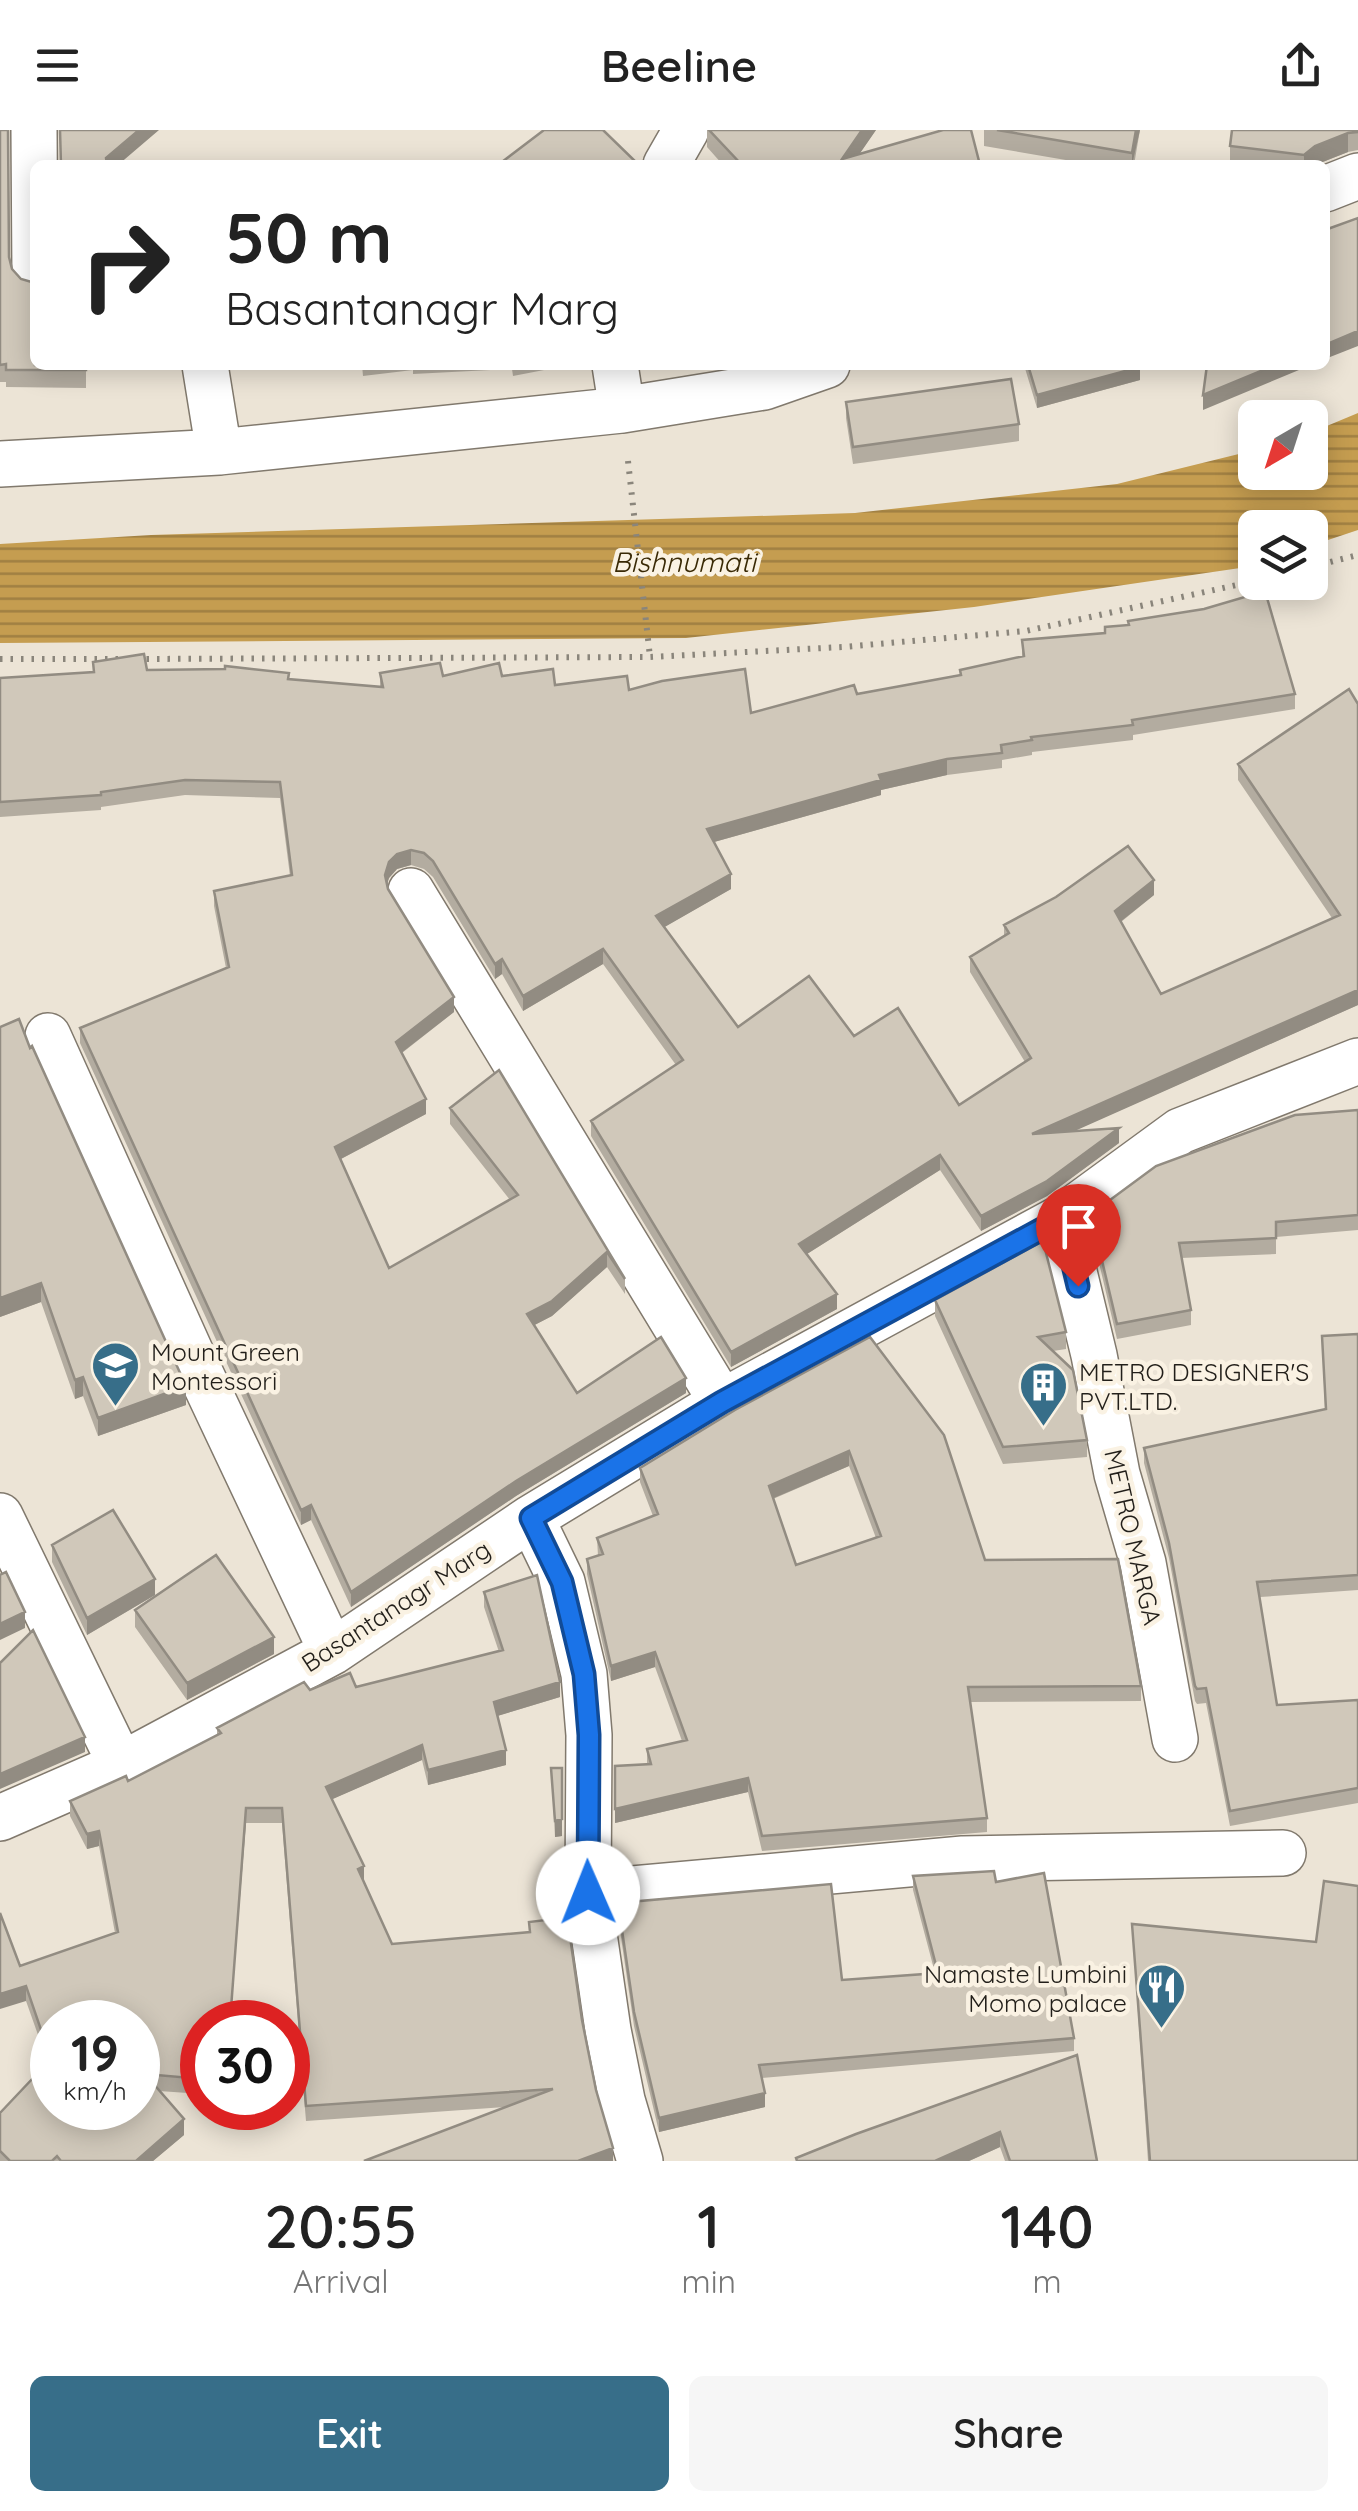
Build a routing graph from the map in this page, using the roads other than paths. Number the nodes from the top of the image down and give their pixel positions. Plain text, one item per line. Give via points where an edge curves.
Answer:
1 (34, 130) edge
2 (686, 130) edge
3 (34, 160) edge
4 (669, 160) edge
5 (1358, 176) edge
6 (1330, 186) edge
7 (207, 370) edge
8 (616, 370) edge
9 (812, 370) edge
10 (622, 410) junction
11 (219, 452) junction
12 (0, 464) edge
13 (411, 892) dead end
14 (48, 1036) dead end
15 (1358, 1061) edge
16 (1062, 1218) junction
17 (722, 1402) junction
18 (0, 1516) edge
19 (531, 1518) junction
20 (332, 1652) junction
21 (1175, 1739) dead end
22 (121, 1765) junction
23 (0, 1818) edge
24 (1283, 1853) dead end
25 (588, 1893) junction
26 (640, 2161) edge

1 - 3 street
2 - 4 street
5 - 6 street
7 - 11 street
8 - 10 street
9 - 10 street via 764,387
10 - 11 street
11 - 12 street
13 - 17 street
14 - 20 street
15 - 16 street, Basantanagr Marg via 1180,1131
16 - 17 street, Basantanagr Marg
16 - 21 street, METRO MARGA via 1143,1564
17 - 19 street, Basantanagr Marg
18 - 22 street
19 - 20 street, Basantanagr Marg
19 - 25 street via 562,1582 584,1674
20 - 22 street, Basantanagr Marg
22 - 23 street, Basantanagr Marg
24 - 25 street via 950,1860
25 - 26 street via 608,2030

